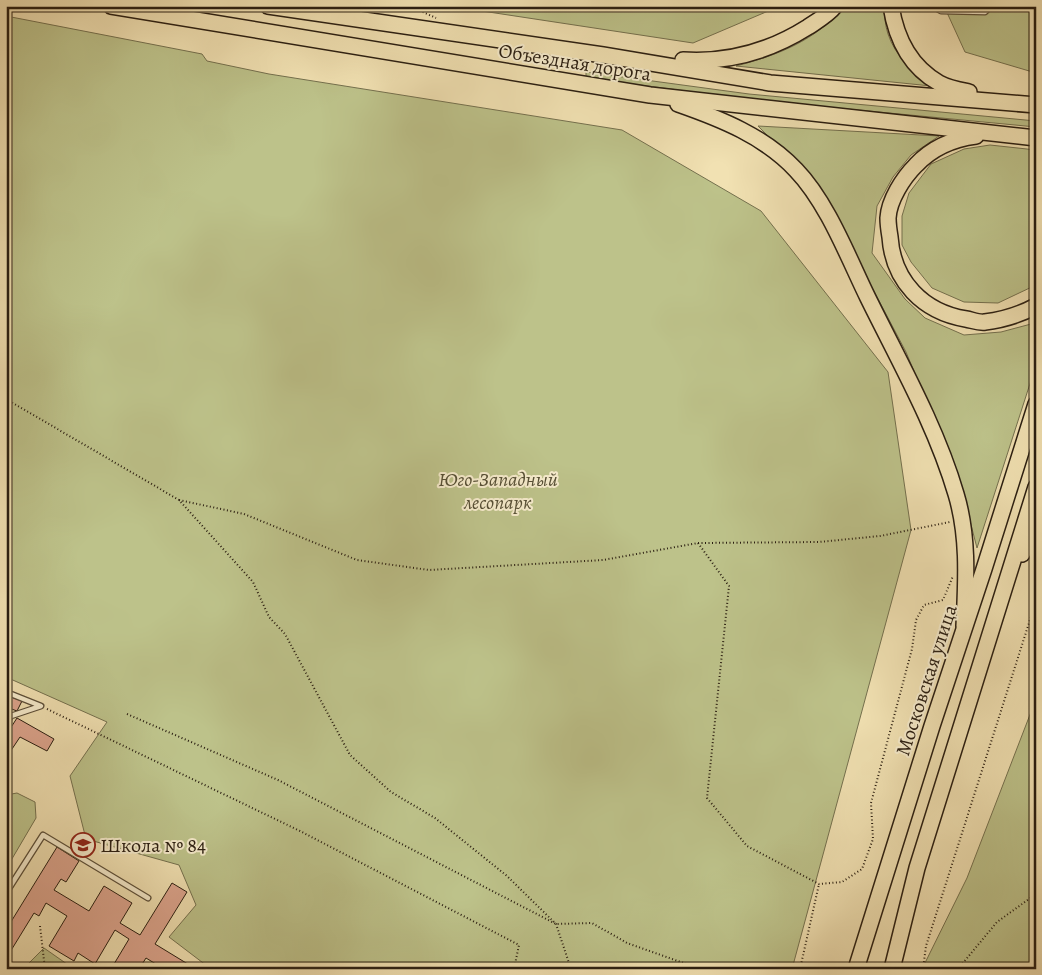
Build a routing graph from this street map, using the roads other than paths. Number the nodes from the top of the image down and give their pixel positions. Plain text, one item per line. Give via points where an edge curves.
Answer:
1 (111, 6) edge
2 (268, 6) edge
3 (835, 6) edge
4 (891, 6) edge
5 (932, 6) edge
6 (991, 6) edge
7 (603, 55) junction
8 (650, 95) junction
9 (1009, 103) junction
10 (1036, 105) edge
11 (1000, 134) junction
12 (1036, 138) edge
13 (1036, 306) edge
14 (1036, 404) edge
15 (1036, 487) edge
16 (1036, 529) edge
17 (1006, 581) junction
18 (964, 626) junction
19 (6, 692) edge
20 (7, 725) edge
21 (6, 894) edge
22 (148, 898) dead end
23 (856, 969) edge
24 (892, 969) edge

1 - 8 main road, Объездная дорога
2 - 7 main road, Объездная дорога
3 - 7 main road via 790,39 765,50 702,62
4 - 9 main road via 902,45 926,73 940,84
5 - 6 lane via 941,11 985,12
7 - 9 main road, Объездная дорога via 770,83
8 - 11 main road, Объездная дорога
8 - 18 main road via 714,117 750,134 776,152 810,186 931,429 956,495 965,543
9 - 10 main road, Объездная дорога
11 - 12 main road, Объездная дорога
11 - 13 main road via 941,145 905,176 888,217 891,251 910,290 931,307 954,317 984,322
14 - 18 main road, Московская улица
15 - 17 main road
16 - 17 main road
17 - 24 main road via 920,859
18 - 23 main road, Московская улица
19 - 20 lane via 41,706 11,716
21 - 22 lane via 43,835

